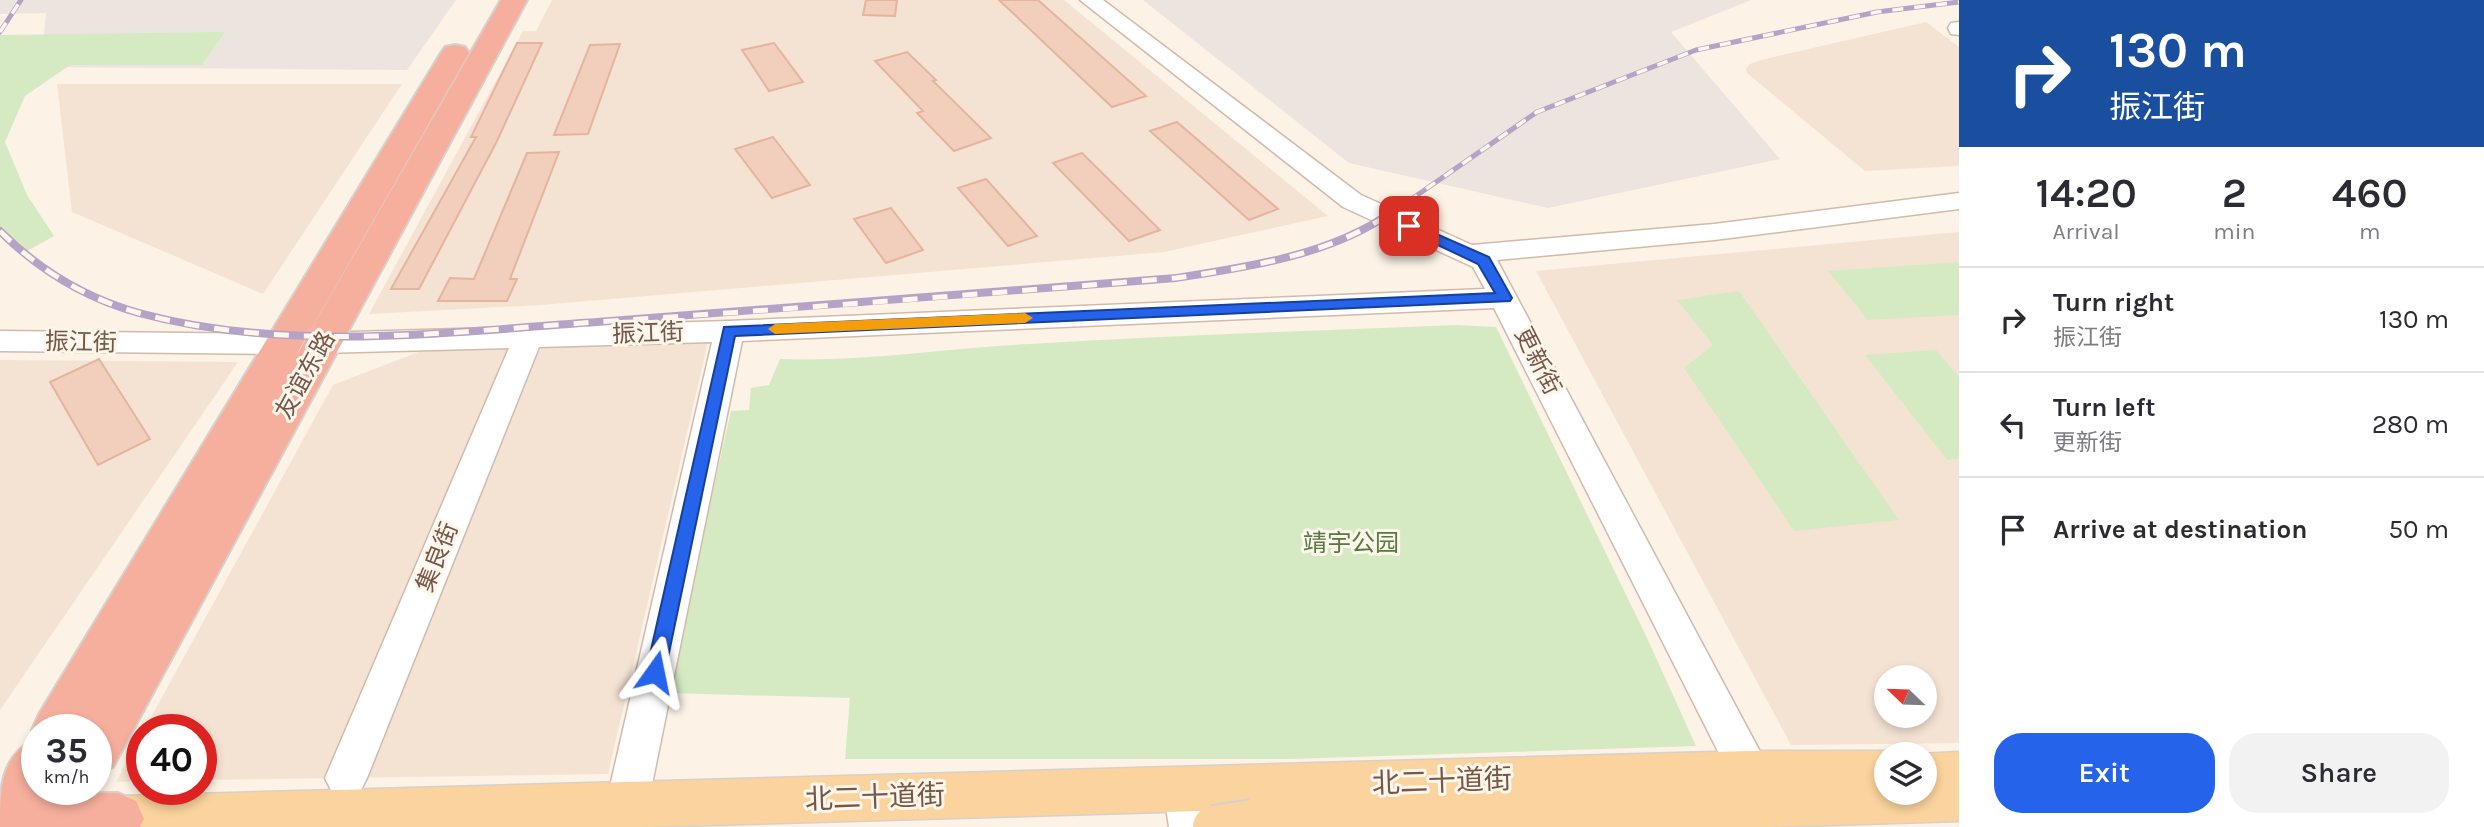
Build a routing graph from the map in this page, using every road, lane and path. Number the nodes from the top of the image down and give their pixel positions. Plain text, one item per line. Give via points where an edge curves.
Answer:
1 (487, 0) edge
2 (514, 0) edge
3 (1090, 0) edge
4 (1959, 201) edge
5 (1959, 212) edge
6 (1476, 257) junction
7 (1505, 298) junction
8 (729, 331) junction
9 (528, 337) junction
10 (0, 341) edge
11 (323, 343) junction
12 (283, 344) junction
13 (65, 714) edge
14 (112, 721) edge
15 (1750, 773) junction
16 (1874, 773) edge
17 (1937, 774) edge
18 (1959, 774) edge
19 (346, 778) dead end
20 (21, 788) edge
21 (1959, 798) edge
22 (627, 804) junction
23 (1187, 808) edge
24 (62, 812) edge
25 (118, 819) joint
26 (1, 821) edge
27 (1233, 824) edge

1 - 12 highway, 友谊东路
2 - 11 highway, 友谊东路
3 - 6 street via 1352,201
4 - 6 street
5 - 6 street
6 - 7 street, 更新街
7 - 8 street, 振江街
7 - 15 street, 更新街
8 - 9 street, 振江街
8 - 22 street
9 - 11 street, 振江街
9 - 19 street, 集良街
10 - 12 street, 振江街
11 - 12 street, 振江街
11 - 14 highway, 友谊东路
12 - 13 highway, 友谊东路
15 - 16 main road, 北二十道街
15 - 23 main road, 北二十道街
17 - 18 main road
20 - 26 highway
21 - 27 main road
22 - 23 main road, 北二十道街
22 - 25 main road, 北二十道街
24 - 25 highway, 北二十道街
24 - 26 highway, 北二十道街

